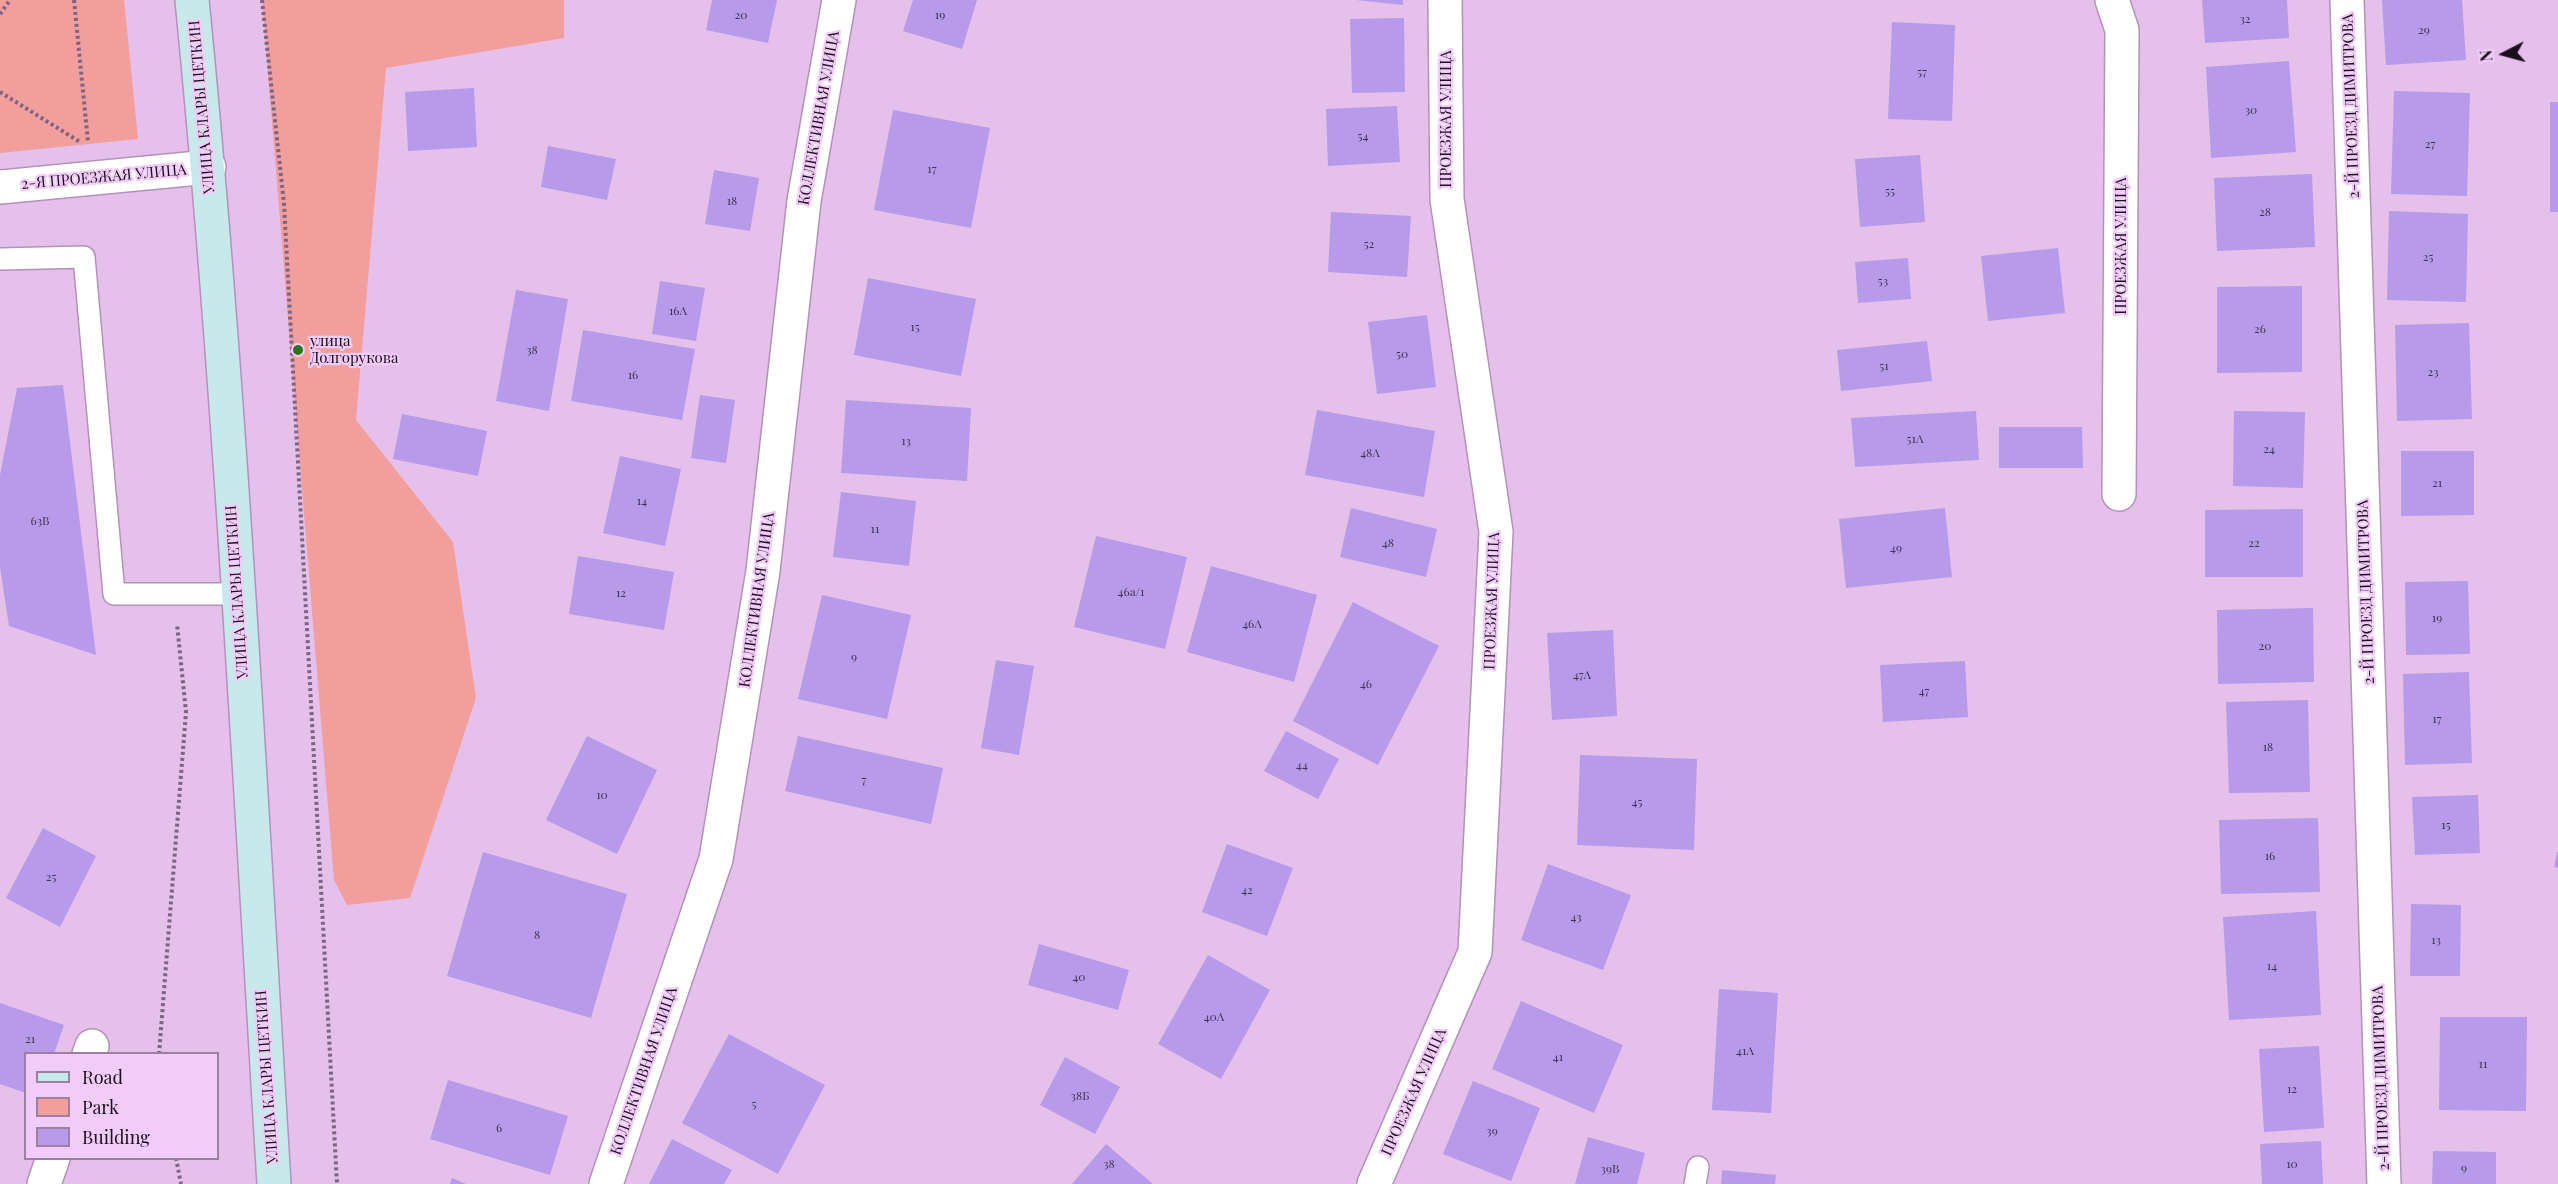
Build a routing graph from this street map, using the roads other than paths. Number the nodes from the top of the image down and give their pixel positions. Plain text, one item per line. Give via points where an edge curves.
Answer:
1 (192, 0) edge
2 (839, 0) edge
3 (1445, 0) edge
4 (2112, 0) edge
5 (2347, 0) edge
6 (209, 167) junction
7 (0, 187) edge
8 (0, 259) edge
9 (2119, 494) dead end
10 (238, 594) junction
11 (52, 1160) edge
12 (44, 1184) edge
13 (274, 1184) edge
14 (606, 1184) edge
15 (1374, 1184) edge
16 (2384, 1184) edge

1 - 6 main road, УЛИЦА КЛАРЫ ЦЕТКИН
2 - 14 street, КОЛЛЕКТИВНАЯ УЛИЦА via 804,201 763,571 716,859
3 - 15 street, ПРОЕЗЖАЯ УЛИЦА via 1447,199 1496,532 1475,952
4 - 9 street, ПРОЕЗЖАЯ УЛИЦА via 2122,30
5 - 16 street, 2-Й ПРОЕЗД ДИМИТРОВА
6 - 7 street, 2-Я ПРОЕЗЖАЯ УЛИЦА
6 - 10 main road, УЛИЦА КЛАРЫ ЦЕТКИН
8 - 10 lane via 84,257 114,594
10 - 13 main road, УЛИЦА КЛАРЫ ЦЕТКИН
11 - 12 street

